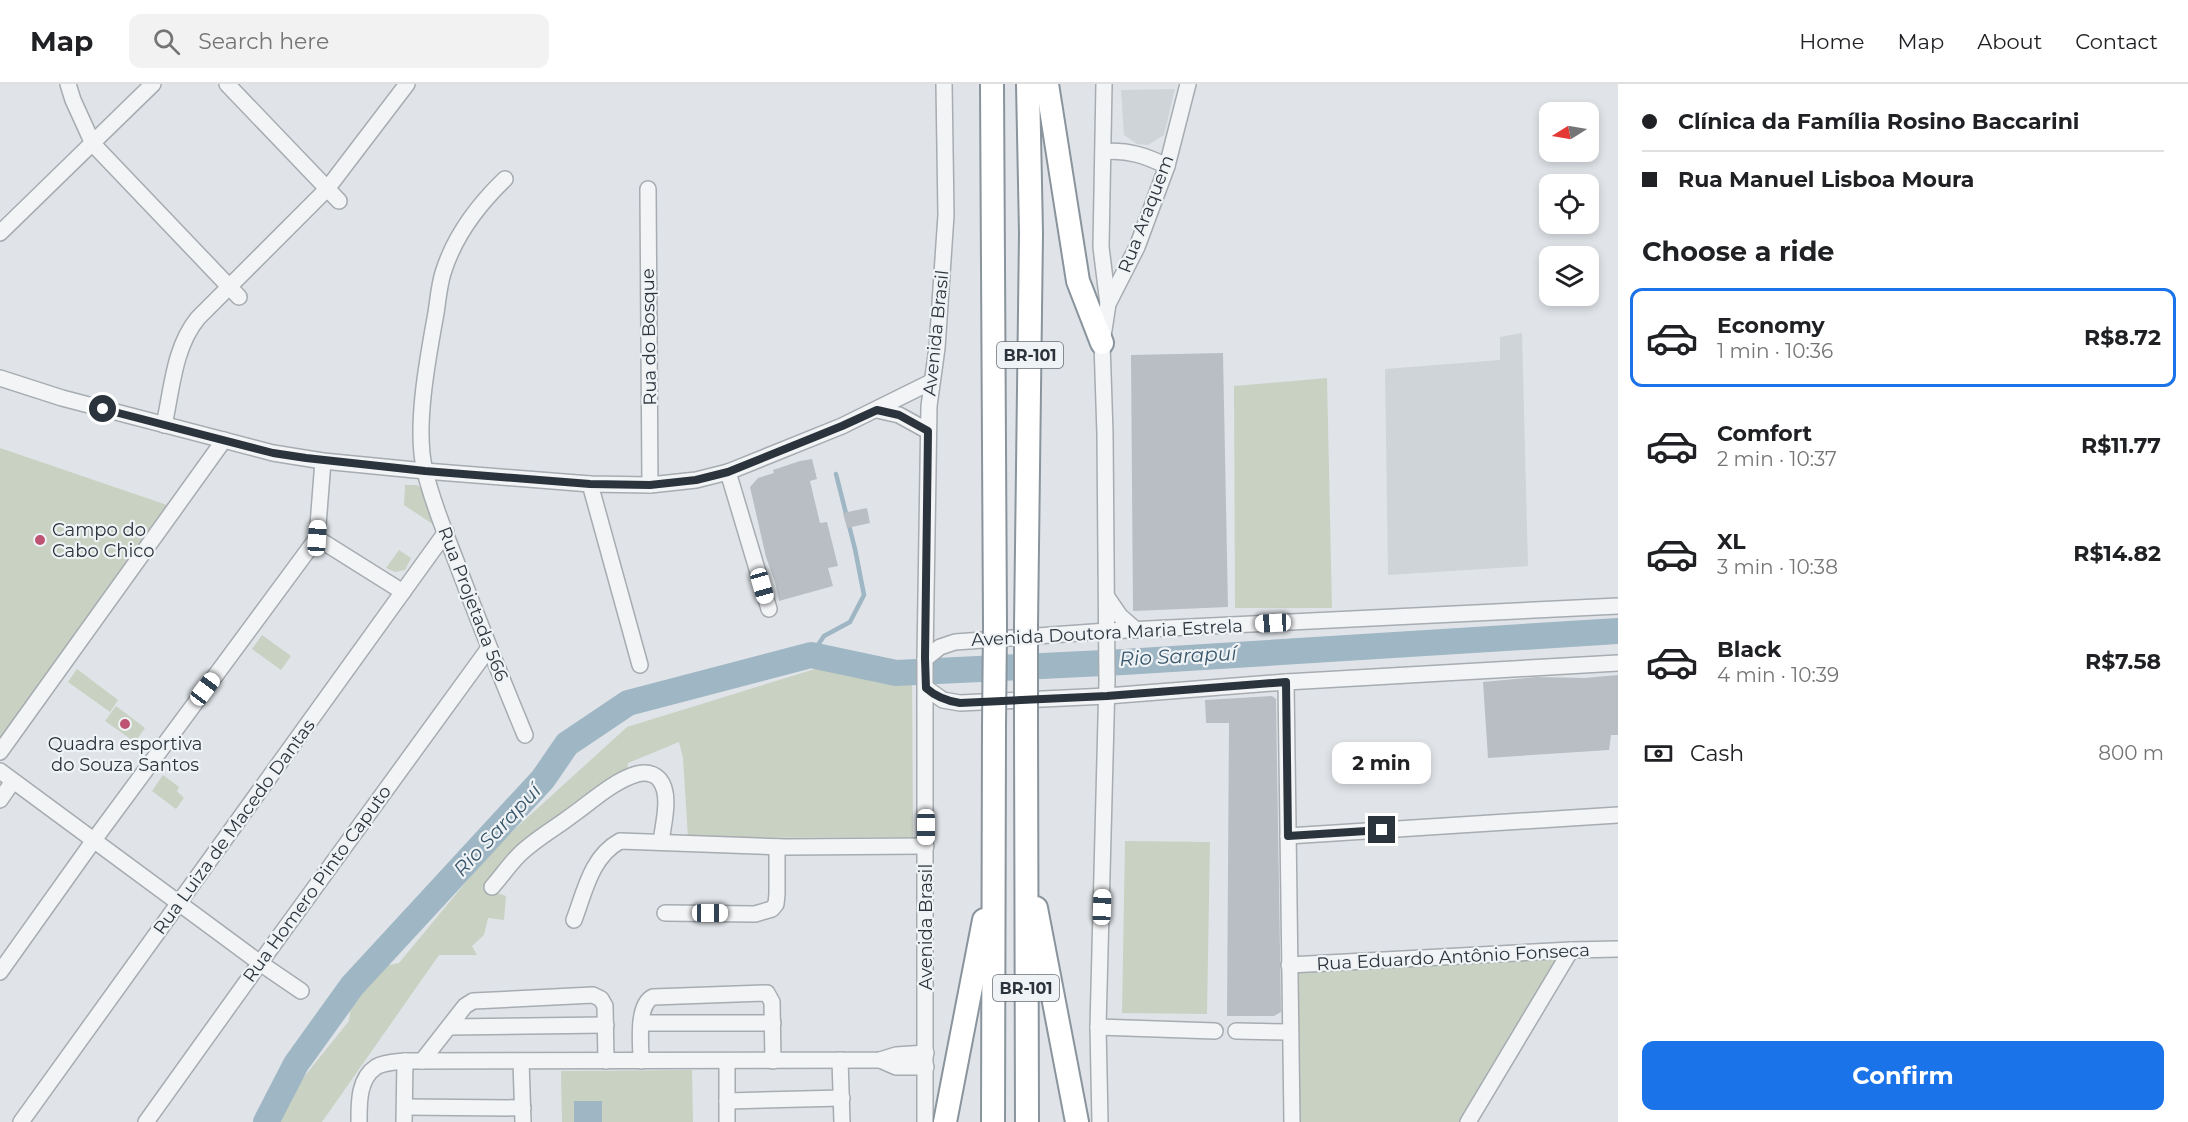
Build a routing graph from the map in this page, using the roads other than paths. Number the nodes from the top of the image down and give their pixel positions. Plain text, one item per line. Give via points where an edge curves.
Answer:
1 (68, 84) edge
2 (153, 84) edge
3 (227, 84) edge
4 (407, 84) edge
5 (944, 84) edge
6 (992, 84) edge
7 (1028, 84) edge
8 (1047, 84) edge
9 (1104, 84) edge
10 (1188, 84) edge
11 (93, 144) junction
12 (1103, 152) junction
13 (1167, 166) junction
14 (505, 179) dead end
15 (327, 189) junction
16 (648, 189) dead end
17 (339, 201) dead end
18 (0, 233) edge
19 (234, 292) junction
20 (1108, 304) junction
21 (1102, 343) junction
22 (0, 378) edge
23 (932, 382) junction
24 (877, 410) junction
25 (164, 425) junction
26 (928, 431) junction
27 (224, 441) junction
28 (323, 461) junction
29 (425, 471) junction
30 (728, 472) junction
31 (590, 484) junction
32 (650, 485) junction
33 (446, 532) junction
34 (317, 538) junction
35 (403, 591) junction
36 (1107, 597) junction
37 (1618, 606) edge
38 (769, 609) dead end
39 (1136, 630) junction
40 (1107, 632) junction
41 (489, 648) junction
42 (925, 660) junction
43 (1618, 663) edge
44 (640, 664) dead end
45 (1286, 682) junction
46 (926, 686) junction
47 (1107, 689) junction
48 (1128, 695) junction
49 (1107, 717) junction
50 (525, 735) dead end
51 (0, 752) edge
52 (0, 771) edge
53 (13, 781) junction
54 (0, 800) edge
55 (1618, 815) edge
56 (1288, 836) junction
57 (94, 840) junction
58 (661, 842) junction
59 (926, 846) junction
60 (777, 847) junction
61 (1026, 854) junction
62 (994, 865) junction
63 (492, 887) dead end
64 (180, 902) junction
65 (665, 913) dead end
66 (574, 920) dead end
67 (1618, 949) edge
68 (1571, 950) junction
69 (260, 963) junction
70 (1289, 965) junction
71 (0, 972) edge
72 (302, 991) dead end
73 (641, 1023) junction
74 (773, 1023) junction
75 (606, 1026) junction
76 (449, 1027) junction
77 (1098, 1027) junction
78 (1215, 1031) dead end
79 (1236, 1031) dead end
80 (1290, 1032) junction
81 (840, 1060) junction
82 (926, 1060) junction
83 (405, 1061) junction
84 (521, 1061) junction
85 (606, 1061) junction
86 (641, 1061) junction
87 (773, 1061) junction
88 (422, 1062) junction
89 (727, 1062) junction
90 (842, 1098) junction
91 (727, 1101) junction
92 (405, 1115) edge
93 (523, 1115) edge
94 (21, 1122) edge
95 (146, 1122) edge
96 (359, 1122) edge
97 (727, 1122) edge
98 (842, 1122) edge
99 (925, 1122) edge
100 (945, 1122) edge
101 (993, 1122) edge
102 (1027, 1122) edge
103 (1077, 1122) edge
104 (1100, 1122) edge
105 (1292, 1122) edge
106 (1468, 1122) edge

1 - 11 street
2 - 11 street
3 - 15 street
4 - 15 street
5 - 23 street, Avenida Brasil via 946,215
6 - 62 highway, BR-101, bridge
7 - 61 highway, BR-101, bridge via 1031,233
8 - 21 highway via 1078,281
9 - 12 street
10 - 13 street, Rua Araquem
11 - 18 street
11 - 19 street
12 - 13 street via 1133,152
12 - 20 street via 1101,247
13 - 20 street, Rua Araquem via 1137,247
14 - 29 street, Rua Projetada 566 via 462,231 443,273 421,421
15 - 17 street
15 - 19 street
16 - 32 street, Rua do Bosque
19 - 25 street via 198,318 185,337
20 - 21 street, Rua Araquem
21 - 36 street
22 - 25 street
23 - 24 street
23 - 26 street, Avenida Brasil
24 - 26 street via 899,415
24 - 30 street
25 - 27 street
26 - 42 street, Avenida Brasil
27 - 28 street
27 - 51 street
28 - 29 street
28 - 34 street
29 - 31 street
29 - 33 street, Rua Projetada 566
30 - 32 street
30 - 38 street
31 - 32 street
31 - 44 street
33 - 35 street, Rua Luiza de Macedo Dantas
33 - 41 street, Rua Projetada 566
34 - 35 street
34 - 57 street
35 - 64 street, Rua Luiza de Macedo Dantas
36 - 39 street via 1119,616
36 - 40 street
37 - 39 street, Avenida Doutora Maria Estrela
39 - 40 street, Avenida Doutora Maria Estrela
40 - 42 street, Avenida Doutora Maria Estrela via 955,642 940,647
40 - 47 street
41 - 50 street, Rua Projetada 566
41 - 69 street, Rua Homero Pinto Caputo
42 - 46 street, Avenida Brasil
43 - 45 street
45 - 48 street
45 - 56 street
46 - 47 street via 944,700 960,703
46 - 59 street, Avenida Brasil
47 - 48 street
47 - 49 street
48 - 49 street
49 - 77 street
52 - 53 street
53 - 54 street
53 - 57 street
55 - 56 street
56 - 70 street
57 - 64 street
57 - 71 street
58 - 60 street
58 - 63 street via 666,808 664,790 654,775 636,775 616,784 537,841
58 - 66 street via 620,841 610,846 592,871
59 - 60 street
59 - 82 street, Avenida Brasil
60 - 65 street via 777,894 772,909 755,914
61 - 102 highway, BR-101
61 - 103 highway
62 - 100 highway
62 - 101 highway, BR-101
64 - 69 street
64 - 94 street, Rua Luiza de Macedo Dantas
67 - 68 street, Rua Eduardo Antônio Fonseca
68 - 70 street, Rua Eduardo Antônio Fonseca
68 - 106 street
69 - 72 street
69 - 95 street, Rua Homero Pinto Caputo
70 - 80 street
73 - 74 street
73 - 74 street via 644,1005 653,997 767,993 772,1002
73 - 86 street
74 - 87 street
75 - 76 street
75 - 76 street via 605,1006 593,995 473,1001
75 - 85 street
76 - 88 street
77 - 78 street
77 - 104 street
79 - 80 street
80 - 105 street
81 - 82 street via 880,1060 896,1054
81 - 87 street
81 - 90 street
82 - 99 street, Avenida Brasil
83 - 88 street
83 - 92 street
83 - 96 street via 376,1067 367,1076 359,1102
84 - 85 street
84 - 88 street
84 - 93 street
85 - 86 street
86 - 89 street
87 - 89 street
89 - 91 street
90 - 91 street
90 - 98 street
91 - 97 street
92 - 93 street

